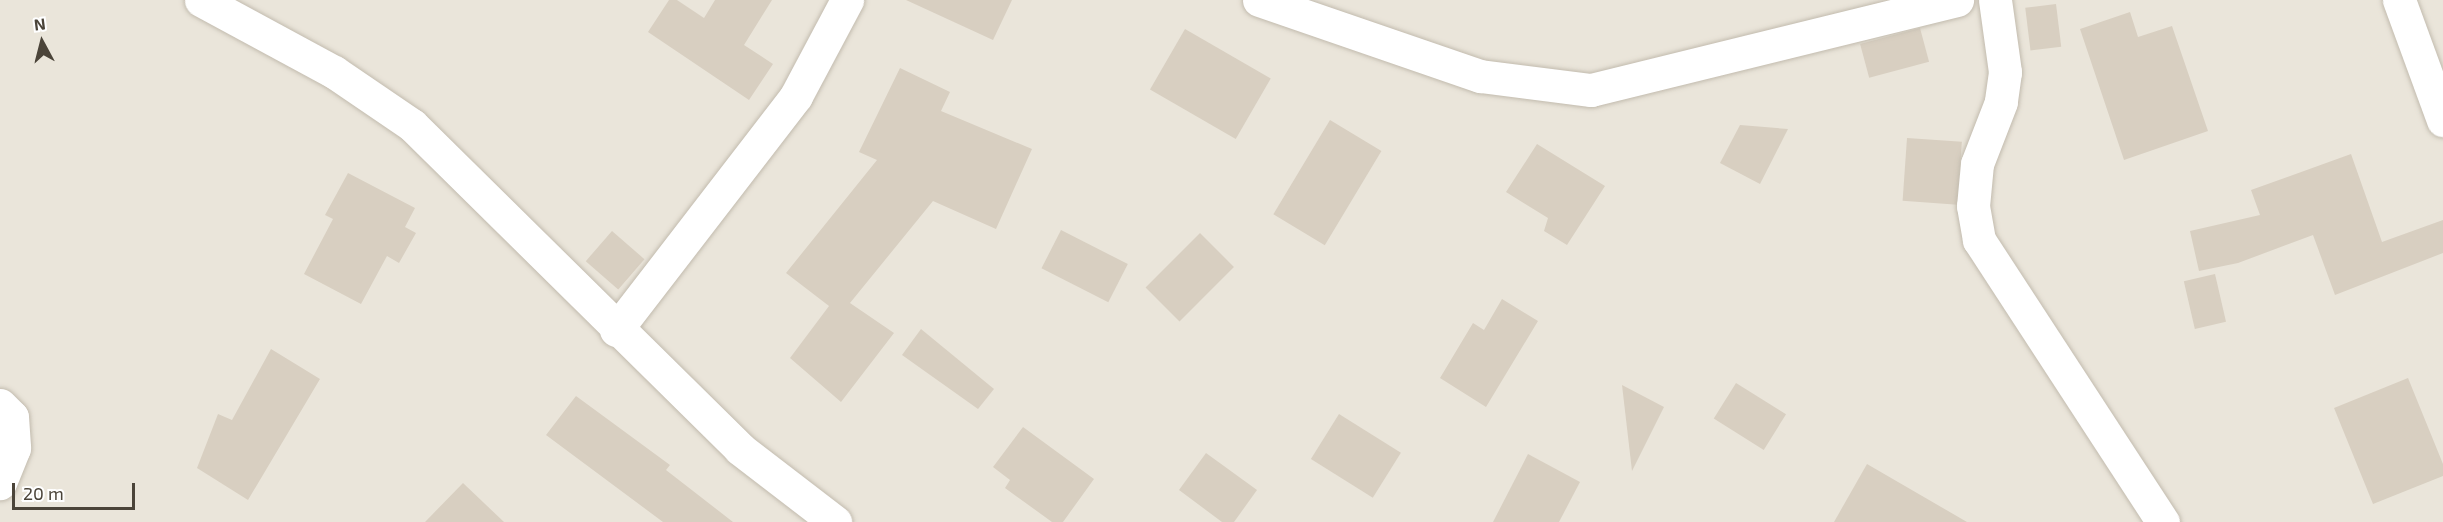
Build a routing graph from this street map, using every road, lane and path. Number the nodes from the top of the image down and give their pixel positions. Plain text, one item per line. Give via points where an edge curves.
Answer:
1 (201, 0) edge
2 (847, 0) edge
3 (1259, 0) edge
4 (1957, 0) edge
5 (1995, 0) edge
6 (2399, 0) edge
7 (2443, 120) edge
8 (616, 330) junction
9 (0, 405) edge
10 (0, 483) edge
11 (834, 522) edge
12 (2163, 522) edge

1 - 8 street via 334,72 412,126
2 - 8 street via 796,96
3 - 4 street via 1480,75 1591,90
5 - 12 street via 2005,72 2001,102 1977,164 1973,206 1979,240
6 - 7 street
8 - 11 street via 740,449
9 - 10 street via 12,417 14,448

